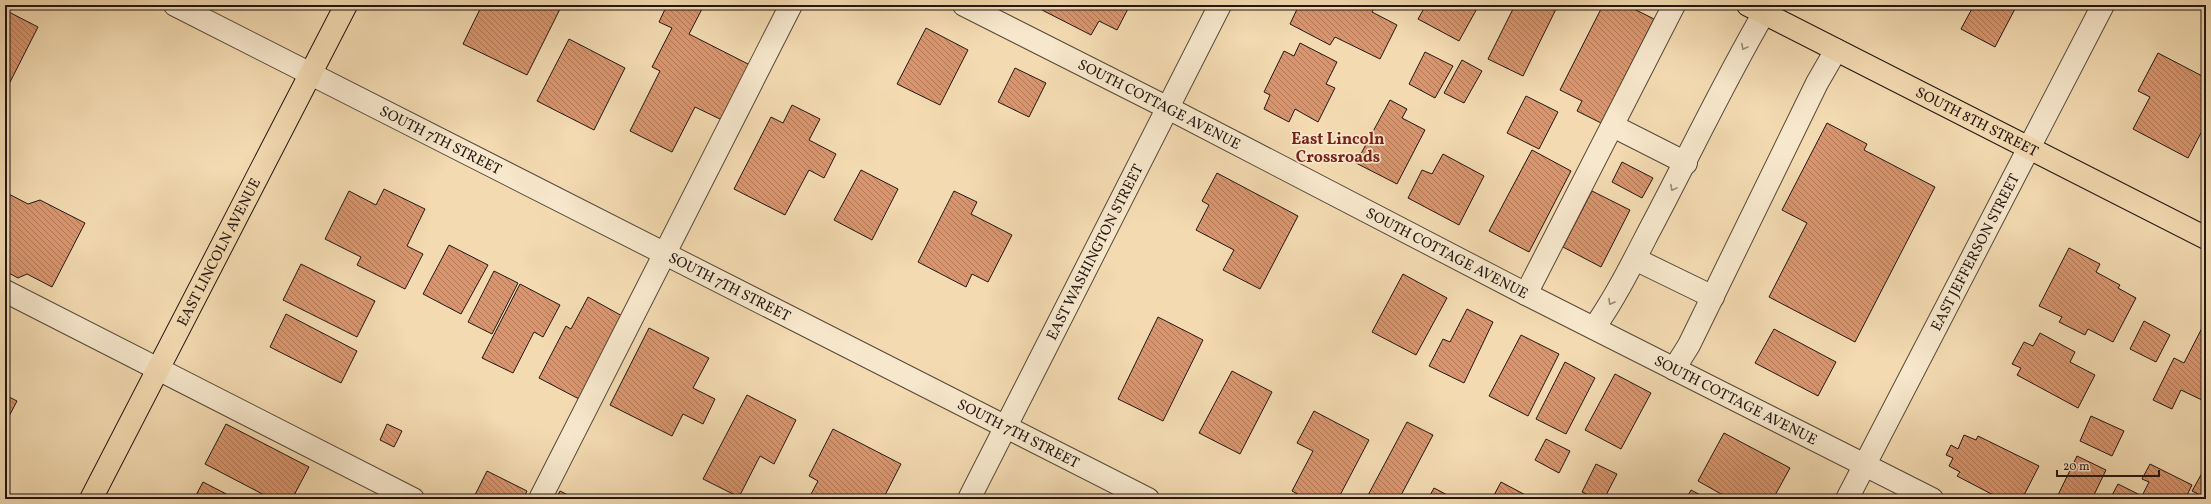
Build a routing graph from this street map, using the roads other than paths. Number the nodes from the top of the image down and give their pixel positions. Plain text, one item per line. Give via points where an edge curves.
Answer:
1 (175, 5) edge
2 (346, 5) edge
3 (790, 5) edge
4 (964, 5) edge
5 (1220, 5) edge
6 (1674, 5) edge
7 (2103, 5) edge
8 (1756, 9) edge
9 (1836, 50) junction
10 (311, 73) junction
11 (1168, 108) junction
12 (1613, 126) junction
13 (2029, 147) junction
14 (1686, 163) junction
15 (2206, 238) edge
16 (665, 253) junction
17 (1635, 259) junction
18 (5, 291) edge
19 (1526, 294) junction
20 (1713, 297) junction
21 (1594, 328) junction
22 (1674, 368) junction
23 (159, 369) junction
24 (1006, 426) junction
25 (1865, 465) junction
26 (91, 499) edge
27 (413, 499) edge
28 (540, 499) edge
29 (969, 499) edge
30 (1148, 499) edge
31 (1847, 499) edge
32 (1932, 499) edge

1 - 10 street, SOUTH 7TH STREET
2 - 10 main road, EAST LINCOLN AVENUE
3 - 16 street
4 - 11 street, SOUTH COTTAGE AVENUE
5 - 11 street, EAST WASHINGTON STREET
6 - 12 street
7 - 13 street, EAST JEFFERSON STREET
8 - 9 main road, SOUTH 8TH STREET
8 -> 14 street via 1745,45
9 - 13 main road, SOUTH 8TH STREET
9 - 20 street
10 - 16 street, SOUTH 7TH STREET
10 - 23 main road, EAST LINCOLN AVENUE
11 - 19 street, SOUTH COTTAGE AVENUE
11 - 24 street, EAST WASHINGTON STREET
12 - 14 street
12 - 19 street
13 - 15 main road, SOUTH 8TH STREET
13 - 25 street, EAST JEFFERSON STREET
14 -> 17 street
16 - 24 street, SOUTH 7TH STREET
16 - 28 street
17 - 20 street
17 -> 21 street via 1610,305
18 - 23 street
19 - 21 street, SOUTH COTTAGE AVENUE
20 - 22 street via 1689,345
21 - 22 street, SOUTH COTTAGE AVENUE
22 - 25 street, SOUTH COTTAGE AVENUE
23 - 26 main road, EAST LINCOLN AVENUE
23 - 27 street
24 - 29 street, EAST WASHINGTON STREET
24 - 30 street, SOUTH 7TH STREET
25 - 31 street, EAST JEFFERSON STREET
25 - 32 street, SOUTH COTTAGE AVENUE

